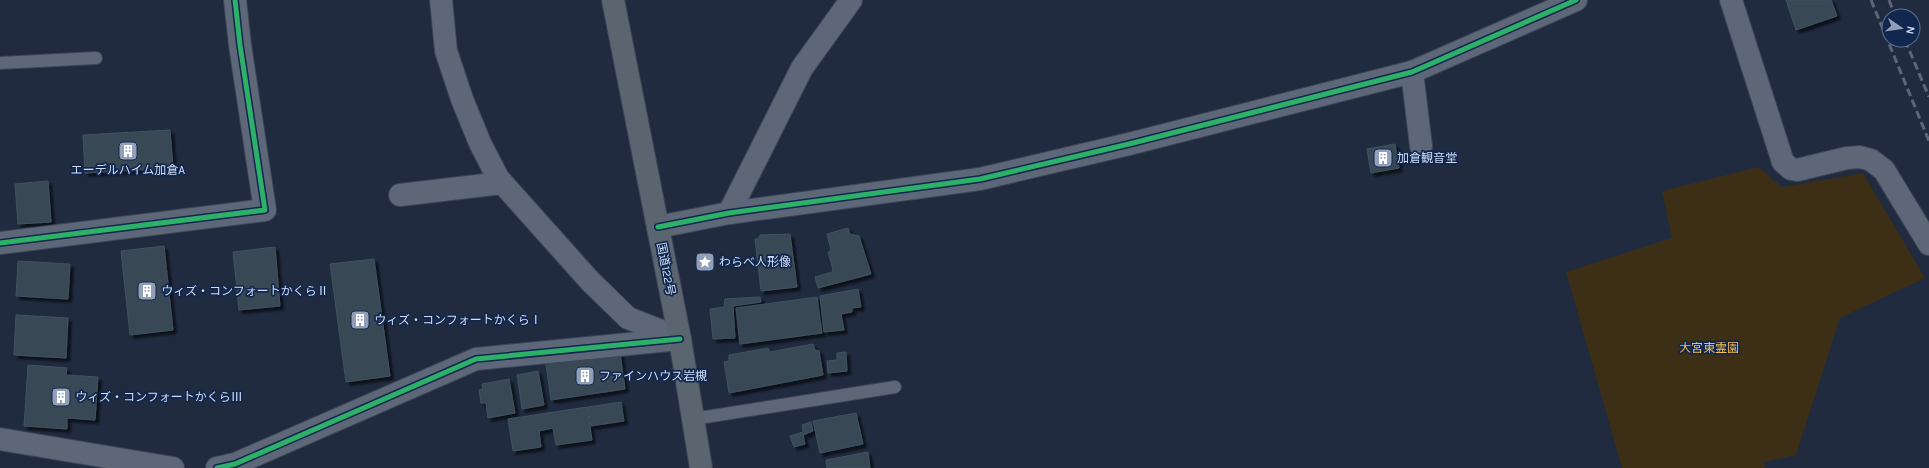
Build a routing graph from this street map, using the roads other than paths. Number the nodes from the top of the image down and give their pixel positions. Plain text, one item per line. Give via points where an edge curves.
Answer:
1 (235, 0) edge
2 (442, 0) edge
3 (613, 0) edge
4 (851, 0) edge
5 (1576, 0) edge
6 (1731, 0) edge
7 (96, 58) dead end
8 (0, 63) edge
9 (1412, 72) junction
10 (1421, 146) dead end
11 (502, 183) junction
12 (400, 195) dead end
13 (729, 213) junction
14 (658, 227) junction
15 (0, 243) edge
16 (1929, 244) edge
17 (680, 338) junction
18 (895, 387) dead end
19 (693, 419) junction
20 (0, 439) edge
21 (173, 468) edge
22 (217, 468) edge
23 (701, 468) edge

1 - 15 street via 265,210
2 - 11 street via 446,51 480,143
3 - 14 highway, 国道122号
4 - 13 street via 802,68
5 - 9 street
6 - 16 street via 1783,162 1791,169 1797,170 1853,157 1871,160 1884,170
7 - 8 lane
9 - 10 street
9 - 13 street via 980,179
11 - 12 street
11 - 17 street via 590,281 628,318
13 - 14 street
14 - 17 highway, 国道122号
17 - 19 highway, 国道122号
17 - 22 street via 476,359 235,464
18 - 19 lane
19 - 23 highway, 国道122号
20 - 21 street

